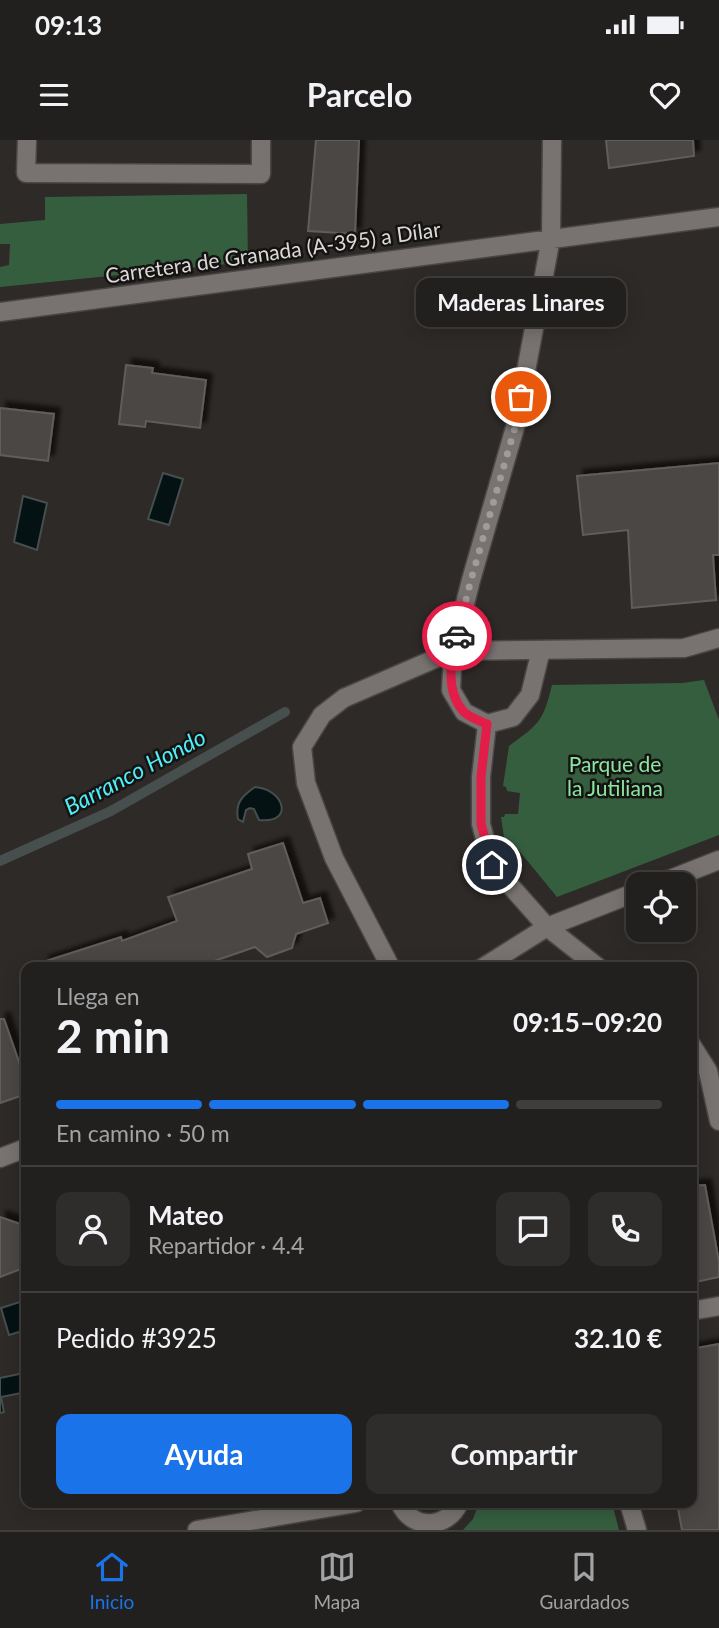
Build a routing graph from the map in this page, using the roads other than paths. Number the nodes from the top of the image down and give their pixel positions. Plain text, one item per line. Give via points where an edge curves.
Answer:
1 (27, 140) edge
2 (261, 140) edge
3 (552, 140) edge
4 (719, 217) edge
5 (551, 238) junction
6 (0, 312) edge
7 (719, 638) edge
8 (541, 650) junction
9 (453, 651) junction
10 (487, 724) junction
11 (719, 860) edge
12 (688, 872) edge
13 (626, 896) edge
14 (547, 927) junction
15 (388, 962) edge
16 (492, 962) edge
17 (591, 962) edge
18 (697, 1054) edge
19 (719, 1121) edge
20 (21, 1150) edge
21 (0, 1158) edge
22 (719, 1306) edge
23 (697, 1310) edge
24 (327, 1508) edge
25 (403, 1508) edge
26 (455, 1508) edge
27 (630, 1508) edge
28 (197, 1530) edge
29 (637, 1530) edge

1 - 2 street via 26,173 261,174
3 - 5 street
4 - 5 street, Carretera de Granada (A-395) a Dílar
5 - 6 street, Carretera de Granada (A-395) a Dílar
5 - 9 street via 516,424
7 - 8 street via 684,648
8 - 9 street
8 - 10 street via 530,695 513,717
9 - 10 street via 451,690 464,712
9 - 15 street via 344,698 322,715 302,747 306,783 334,858
10 - 14 street via 481,824 492,865
11 - 12 street
13 - 14 street
14 - 16 street
14 - 17 street
18 - 19 street via 708,1071
20 - 21 street
22 - 23 street
24 - 28 street
25 - 26 street via 417,1522 428,1524 448,1518
27 - 29 street

